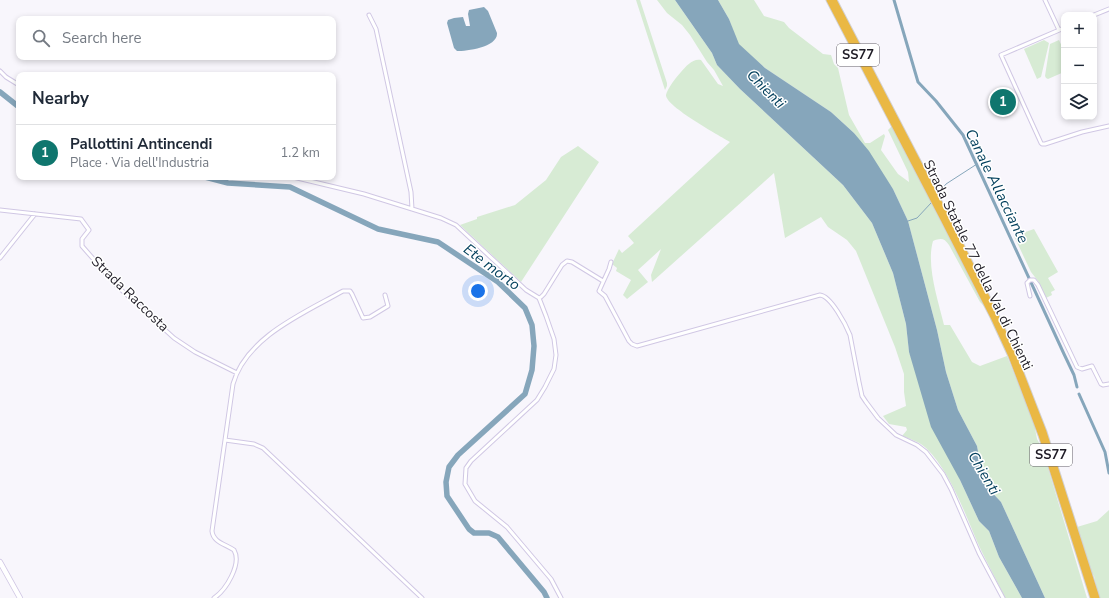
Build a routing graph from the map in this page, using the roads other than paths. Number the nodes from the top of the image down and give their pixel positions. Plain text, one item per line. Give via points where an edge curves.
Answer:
1 (828, 0) edge
2 (834, 0) edge
3 (1046, 0) edge
4 (1109, 9) edge
5 (1097, 14) edge
6 (369, 15) dead end
7 (1059, 30) joint
8 (0, 71) edge
9 (16, 83) edge
10 (889, 109) junction
11 (1109, 126) edge
12 (306, 180) edge
13 (412, 209) junction
14 (0, 210) edge
15 (35, 214) junction
16 (0, 258) edge
17 (611, 262) dead end
18 (603, 281) junction
19 (385, 295) dead end
20 (1030, 296) dead end
21 (539, 298) junction
22 (994, 316) junction
23 (237, 373) junction
24 (1109, 384) edge
25 (225, 440) junction
26 (0, 562) edge
27 (20, 598) edge
28 (214, 598) edge
29 (422, 598) edge
30 (561, 598) edge
31 (1003, 598) edge
32 (1093, 598) edge
33 (1097, 598) edge

1 - 10 highway, Strada Statale 77 della Val di Chienti / SS77
2 - 10 highway, Strada Statale 77 della Val di Chienti / SS77
3 - 7 street
4 - 5 street
6 - 13 street via 376,29 411,192
7 - 11 street via 1001,55 1042,144
8 - 9 street
10 - 22 highway, Strada Statale 77 della Val di Chienti / SS77
12 - 13 street
13 - 21 street via 456,225 526,290
14 - 15 street, Strada Raccosta
15 - 16 street
15 - 23 street, Strada Raccosta via 81,219 89,230 82,239 82,246 117,286 174,338 195,352
17 - 18 street
18 - 21 street via 567,261
18 - 31 street via 599,291 605,296 629,341 638,346 820,295 827,297 850,335 862,396 878,418 896,435 926,452 943,474
19 - 23 street via 388,306 370,317 363,318 352,294 343,291 275,330 251,353
20 - 24 street via 1027,285 1034,280 1077,367 1082,369 1092,366 1101,384
21 - 30 street via 554,339 554,369 537,400 471,462 464,475 465,484 475,502 507,527 551,579
22 - 32 highway, Strada Statale 77 della Val di Chienti / SS77 via 1029,400
22 - 33 highway, Strada Statale 77 della Val di Chienti / SS77 via 1014,355 1032,400
23 - 25 street
25 - 28 street via 212,535 215,540 234,550 237,559 227,584
25 - 29 street via 254,444 263,448
26 - 27 main road

